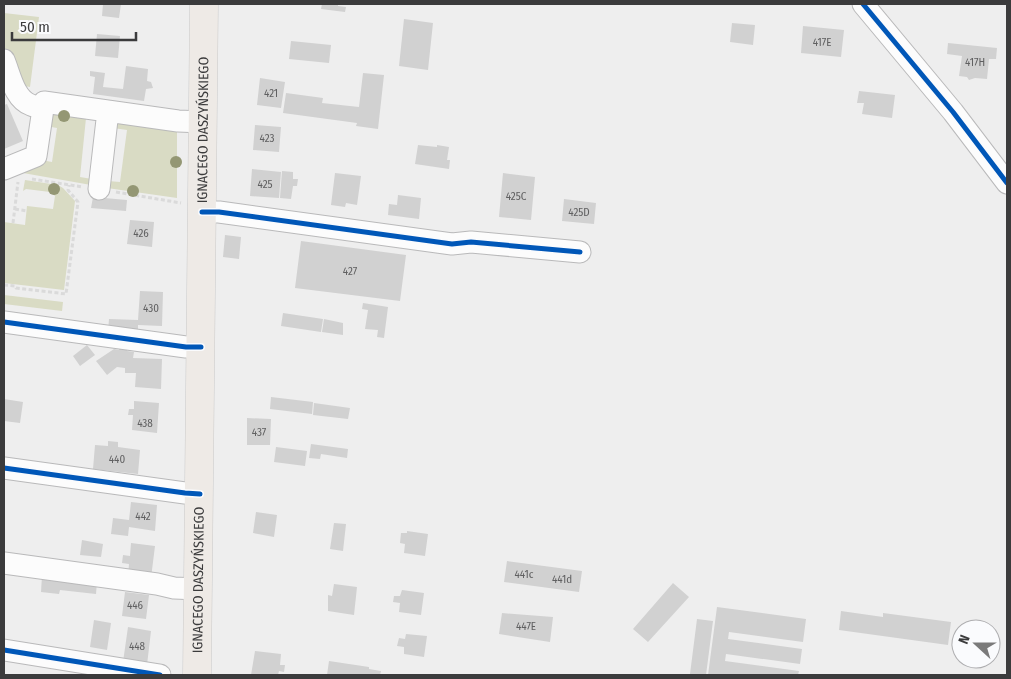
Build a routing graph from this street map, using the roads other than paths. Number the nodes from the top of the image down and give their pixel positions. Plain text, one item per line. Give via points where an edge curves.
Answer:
1 (204, 4) edge
2 (863, 4) edge
3 (4, 60) edge
4 (43, 107) junction
5 (108, 111) junction
6 (203, 122) junction
7 (11, 173) edge
8 (1007, 183) edge
9 (99, 190) dead end
10 (202, 212) junction
11 (580, 252) dead end
12 (4, 322) edge
13 (201, 347) junction
14 (4, 468) edge
15 (200, 494) junction
16 (4, 563) edge
17 (198, 589) junction
18 (4, 650) edge
19 (160, 675) edge
20 (198, 675) edge

1 - 6 main road, IGNACEGO DASZYŃSKIEGO
2 - 8 street
3 - 4 street via 22,100
4 - 5 street via 44,102
4 - 7 street via 36,156
5 - 6 street
5 - 9 street
6 - 10 main road, IGNACEGO DASZYŃSKIEGO
10 - 11 street via 452,244 471,242
10 - 13 main road, IGNACEGO DASZYŃSKIEGO
12 - 13 street
13 - 15 main road, IGNACEGO DASZYŃSKIEGO
14 - 15 street
15 - 17 main road, IGNACEGO DASZYŃSKIEGO
16 - 17 street
17 - 20 main road, IGNACEGO DASZYŃSKIEGO
18 - 19 street

